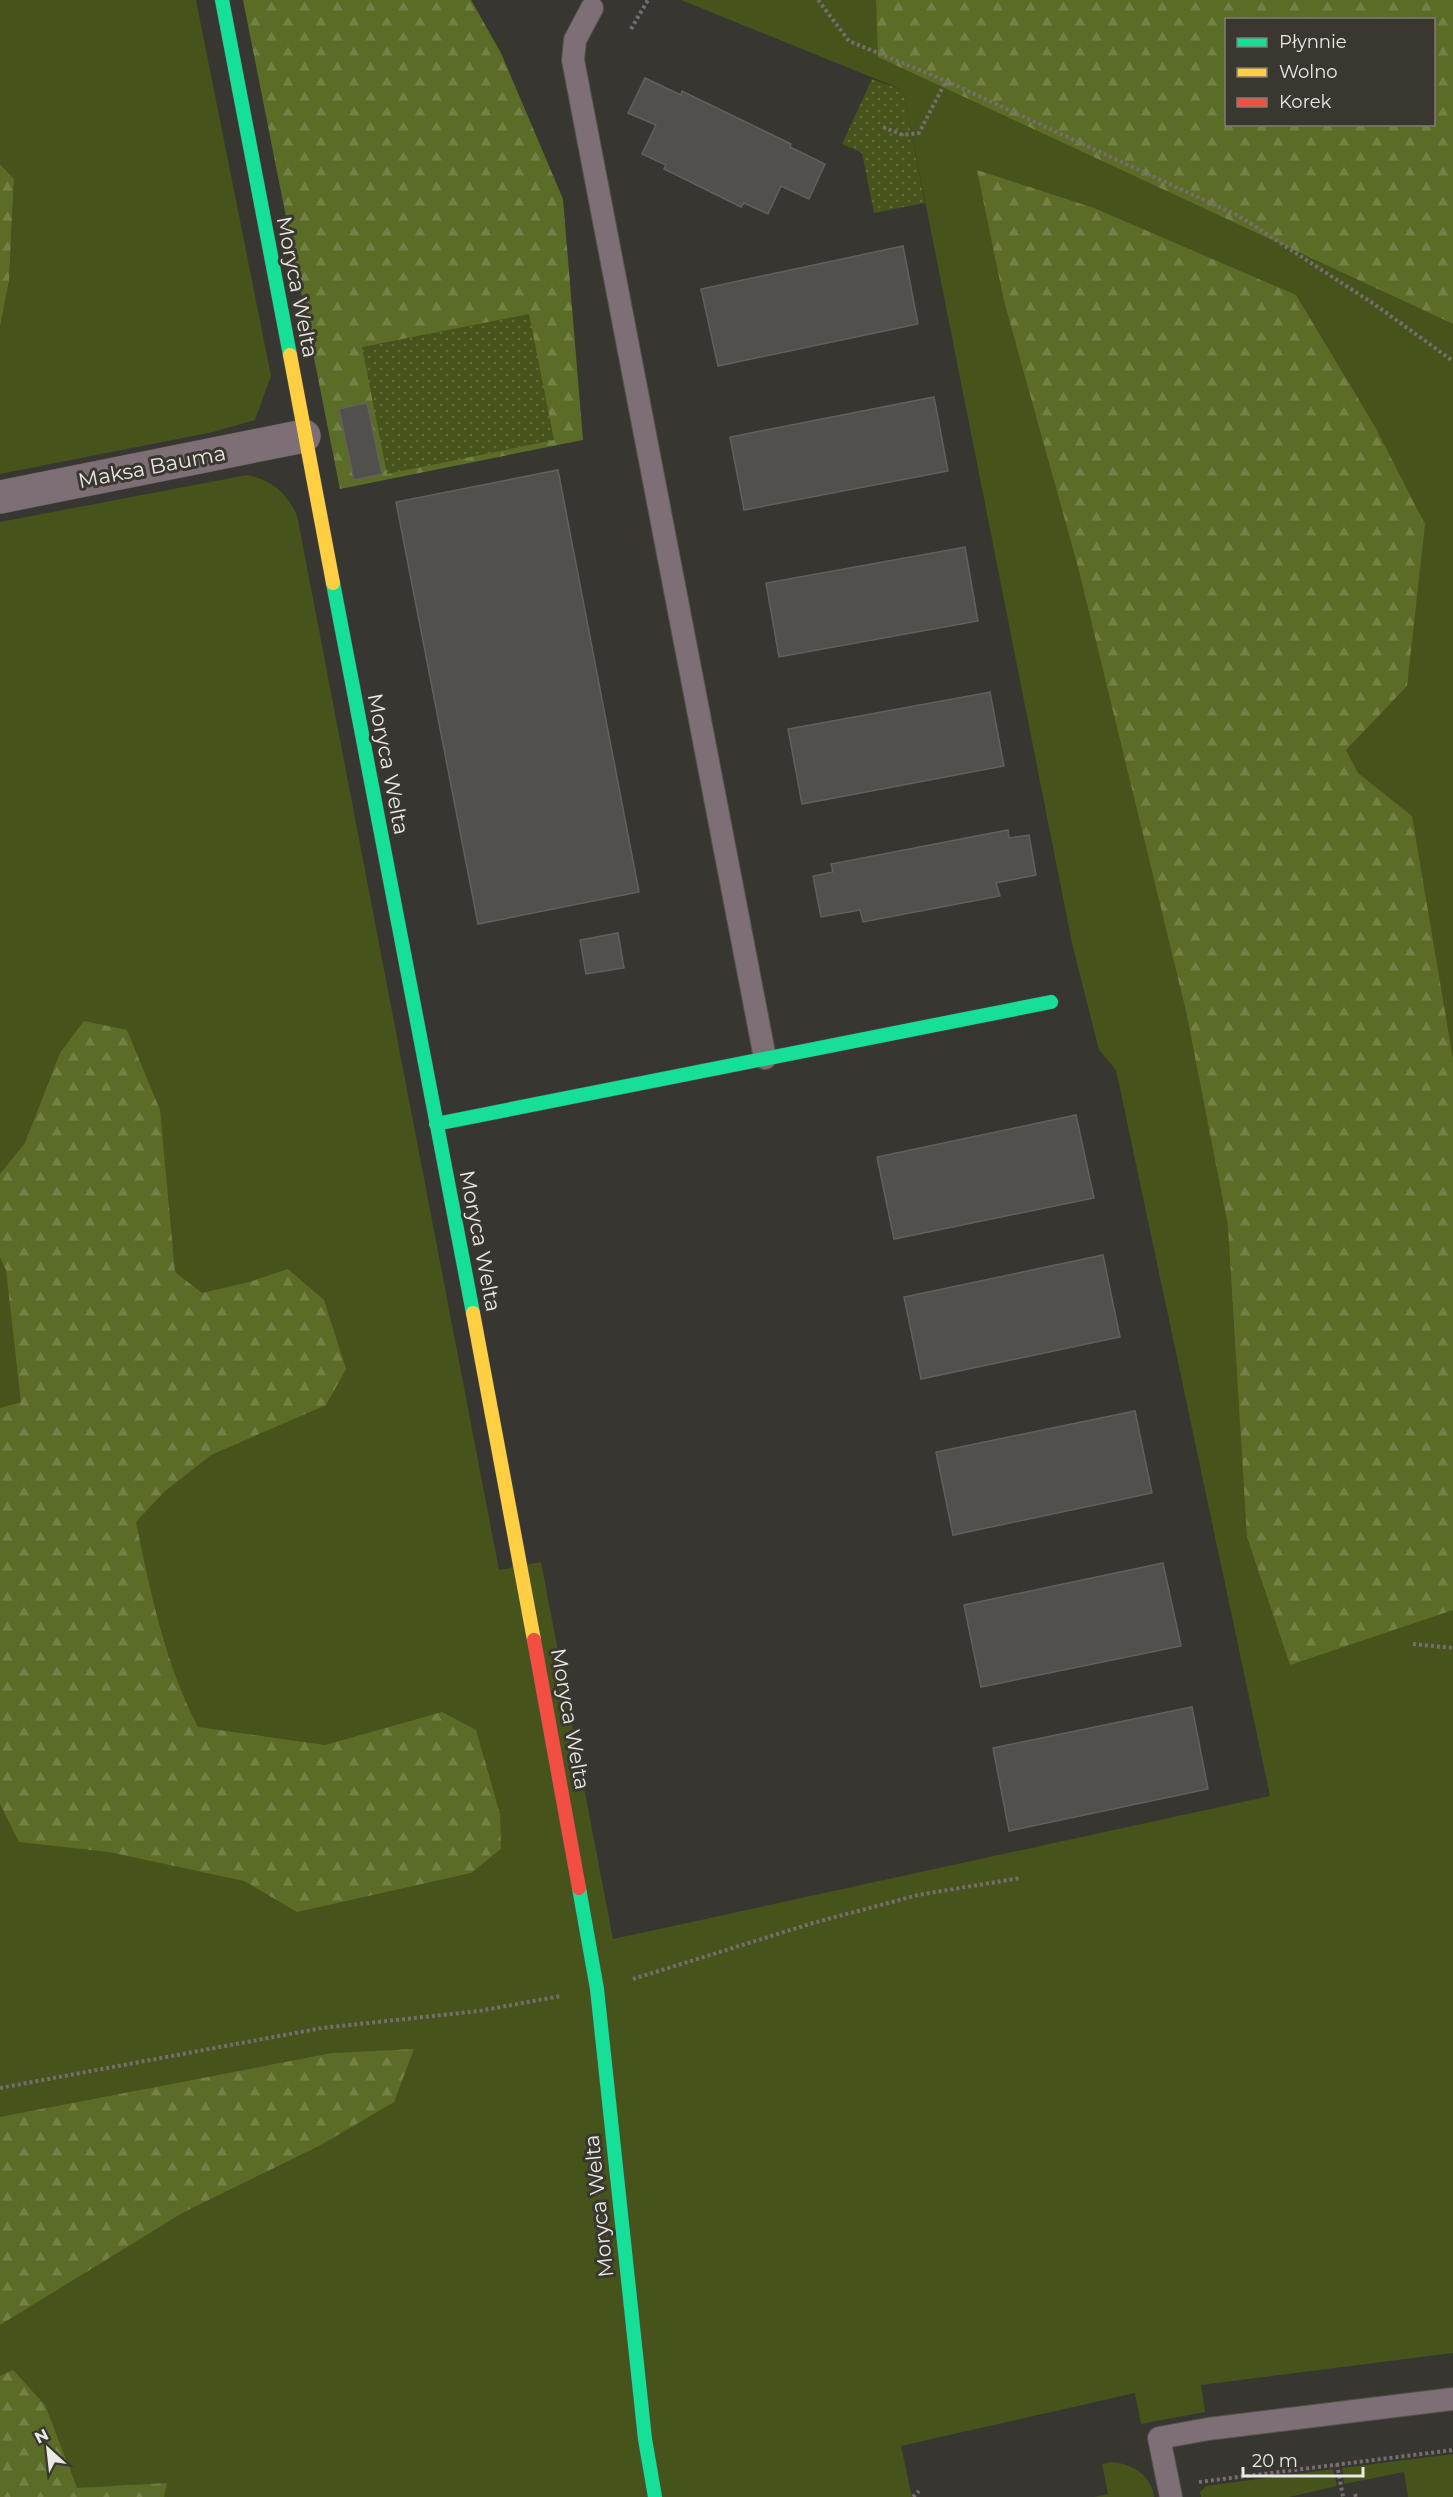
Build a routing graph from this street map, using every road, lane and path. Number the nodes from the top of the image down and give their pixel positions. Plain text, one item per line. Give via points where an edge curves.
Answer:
1 (222, 0) edge
2 (648, 0) edge
3 (818, 0) edge
4 (592, 8) dead end
5 (631, 29) dead end
6 (946, 81) junction
7 (884, 127) dead end
8 (1453, 360) edge
9 (304, 436) junction
10 (0, 497) edge
11 (1051, 1002) dead end
12 (765, 1058) junction
13 (436, 1124) junction
14 (1413, 1644) dead end
15 (1453, 1648) edge
16 (1020, 1878) dead end
17 (597, 1989) junction
18 (0, 2088) edge
19 (1453, 2398) edge
20 (1453, 2450) edge
21 (1337, 2464) junction
22 (1193, 2483) dead end
23 (918, 2491) dead end
24 (655, 2497) edge
25 (913, 2497) edge
26 (1171, 2497) edge
27 (1343, 2497) edge

1 - 9 street, Moryca Welta
2 - 5 path
3 - 6 path via 849,40
4 - 12 lane via 574,39 573,60
6 - 7 path via 919,133 903,135
6 - 8 path via 1239,216
9 - 10 street, Maksa Bauma
9 - 13 street, Moryca Welta
11 - 12 street
12 - 13 street
13 - 17 street, Moryca Welta
14 - 15 path
16 - 17 path via 918,1895
17 - 18 path via 479,2011 322,2028
17 - 24 street, Moryca Welta via 645,2439
19 - 26 lane via 1159,2438
20 - 21 path
21 - 22 path
21 - 27 path
23 - 25 path

